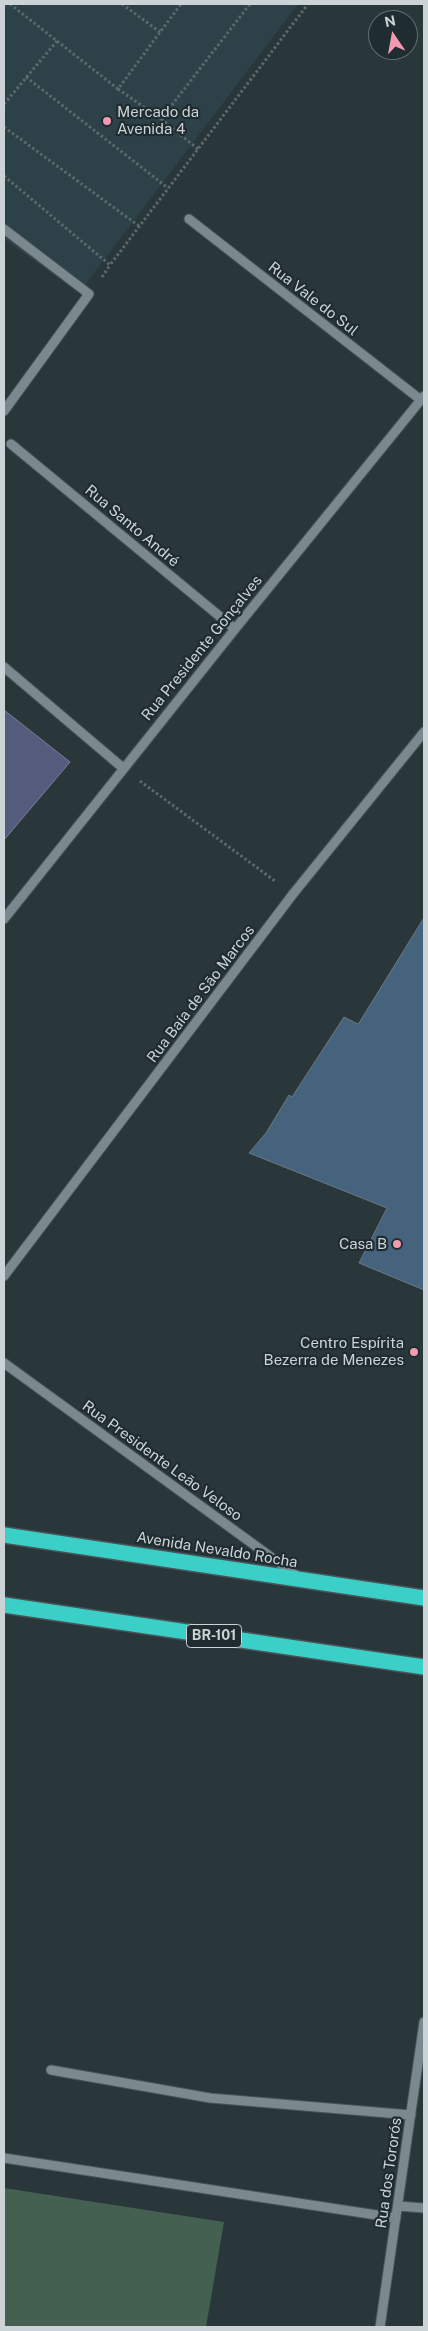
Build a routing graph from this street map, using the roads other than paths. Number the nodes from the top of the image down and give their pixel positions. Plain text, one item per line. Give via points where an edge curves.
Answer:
1 (189, 219) dead end
2 (4, 230) edge
3 (422, 398) edge
4 (4, 411) edge
5 (11, 444) dead end
6 (235, 629) junction
7 (4, 667) edge
8 (424, 732) edge
9 (123, 768) junction
10 (4, 919) edge
11 (4, 1276) edge
12 (4, 1363) edge
13 (4, 1535) edge
14 (304, 1581) junction
15 (424, 1598) edge
16 (4, 1605) edge
17 (424, 1666) edge
18 (424, 2022) edge
19 (51, 2070) dead end
20 (411, 2115) junction
21 (4, 2158) edge
22 (398, 2206) junction
23 (424, 2208) edge
24 (396, 2218) junction
25 (380, 2327) edge

1 - 3 street, Rua Vale do Sul
2 - 4 street via 89,294
3 - 6 street, Rua Presidente Gonçalves
5 - 6 street, Rua Santo André
6 - 9 street, Rua Presidente Gonçalves
7 - 9 street
8 - 11 street, Rua Baía de São Marcos via 293,894
9 - 10 street, Rua Presidente Gonçalves
12 - 14 street, Rua Presidente Leão Veloso
13 - 14 highway, Avenida Nevaldo Rocha
14 - 15 highway, Avenida Nevaldo Rocha
16 - 17 highway, BR-101
18 - 20 street, Rua dos Tororós
19 - 20 street via 210,2098
20 - 22 street, Rua dos Tororós
21 - 24 street
22 - 23 street
22 - 24 street, Rua dos Tororós
24 - 25 street, Rua dos Tororós

